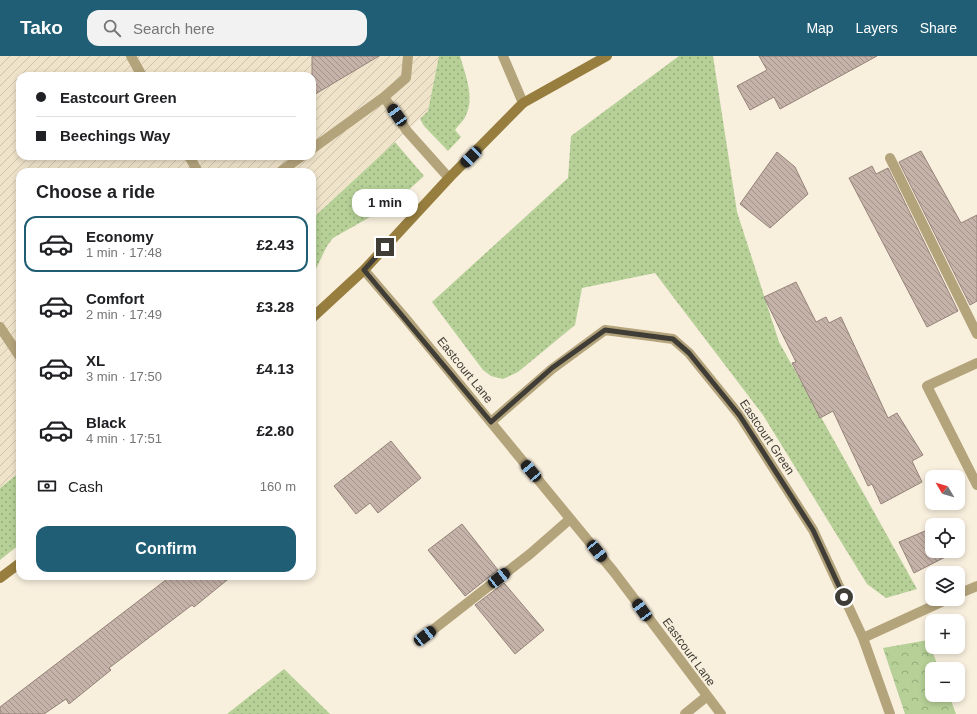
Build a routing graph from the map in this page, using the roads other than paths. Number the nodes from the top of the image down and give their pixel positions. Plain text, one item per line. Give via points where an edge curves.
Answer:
1 (131, 56) edge
2 (408, 56) edge
3 (503, 56) edge
4 (607, 56) edge
5 (140, 72) edge
6 (384, 97) junction
7 (523, 103) junction
8 (316, 146) edge
9 (890, 158) dead end
10 (296, 160) edge
11 (286, 168) edge
12 (449, 178) junction
13 (364, 270) junction
14 (316, 314) edge
15 (0, 327) edge
16 (977, 334) edge
17 (16, 351) edge
18 (977, 363) edge
19 (491, 422) junction
20 (977, 485) edge
21 (570, 519) junction
22 (16, 566) edge
23 (0, 578) edge
24 (977, 586) edge
25 (965, 591) edge
26 (933, 606) edge
27 (425, 636) dead end
28 (863, 638) junction
29 (706, 697) junction
30 (685, 714) edge
31 (721, 714) edge
32 (890, 714) edge

1 - 5 street
2 - 6 street via 406,78
3 - 7 street
4 - 7 street
6 - 8 street
6 - 12 street via 408,131
7 - 12 street
9 - 16 street
10 - 11 street
12 - 13 street
13 - 14 street
13 - 19 street, Eastcourt Lane
15 - 17 street
18 - 20 street via 927,386
19 - 21 street, Eastcourt Lane
19 - 28 street, Eastcourt Green via 552,368 605,330 673,339 689,353 740,416 813,530
21 - 27 street via 530,554
21 - 29 street, Eastcourt Lane via 614,572
22 - 23 street
24 - 25 street
26 - 28 street
28 - 32 street, Eastcourt Green
29 - 30 street
29 - 31 street, Eastcourt Lane

